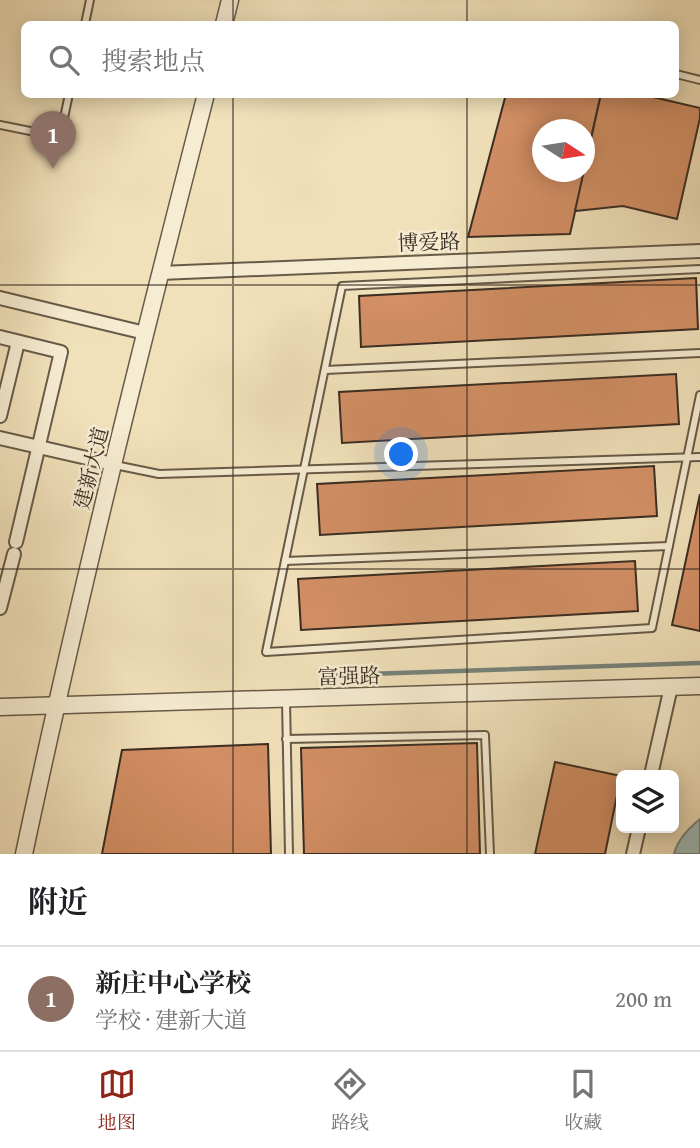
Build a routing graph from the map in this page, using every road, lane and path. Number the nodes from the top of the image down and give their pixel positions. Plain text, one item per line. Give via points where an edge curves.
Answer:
1 (90, 0) edge
2 (230, 0) edge
3 (86, 21) edge
4 (225, 21) edge
5 (679, 75) edge
6 (700, 80) edge
7 (68, 98) edge
8 (205, 98) edge
9 (0, 125) edge
10 (700, 251) edge
11 (700, 268) edge
12 (160, 273) junction
13 (0, 298) edge
14 (145, 333) junction
15 (0, 337) edge
16 (18, 342) junction
17 (700, 353) edge
18 (325, 370) junction
19 (700, 396) edge
20 (0, 416) edge
21 (0, 438) edge
22 (39, 447) junction
23 (687, 457) junction
24 (700, 457) edge
25 (113, 464) junction
26 (304, 469) junction
27 (669, 546) junction
28 (285, 561) junction
29 (0, 608) edge
30 (700, 686) edge
31 (671, 687) junction
32 (286, 698) junction
33 (56, 705) junction
34 (0, 707) edge
35 (286, 739) junction
36 (652, 770) edge
37 (638, 833) edge
38 (24, 854) edge
39 (289, 854) edge
40 (490, 854) edge
41 (633, 854) edge

1 - 3 lane
2 - 4 street
5 - 6 lane
7 - 9 lane via 60,137
8 - 12 street, 建新大道
10 - 12 street, 博爱路
11 - 18 lane via 342,286
12 - 14 street, 建新大道
13 - 14 street
14 - 25 street, 建新大道
15 - 16 street
16 - 20 street
16 - 22 street via 61,352
17 - 18 lane
18 - 26 lane
19 - 23 lane
21 - 22 street
22 - 25 street
22 - 29 street
23 - 24 lane
23 - 26 lane
23 - 27 lane
25 - 26 lane via 159,474
25 - 33 street, 建新大道
26 - 28 lane
27 - 28 lane
27 - 28 lane via 652,628 266,652
30 - 31 street, 富强路
31 - 32 street, 富强路
31 - 36 street
32 - 33 street, 富强路
32 - 35 lane
33 - 34 street, 富强路
33 - 38 street, 建新大道
35 - 39 lane
35 - 40 lane via 485,735
37 - 41 street

